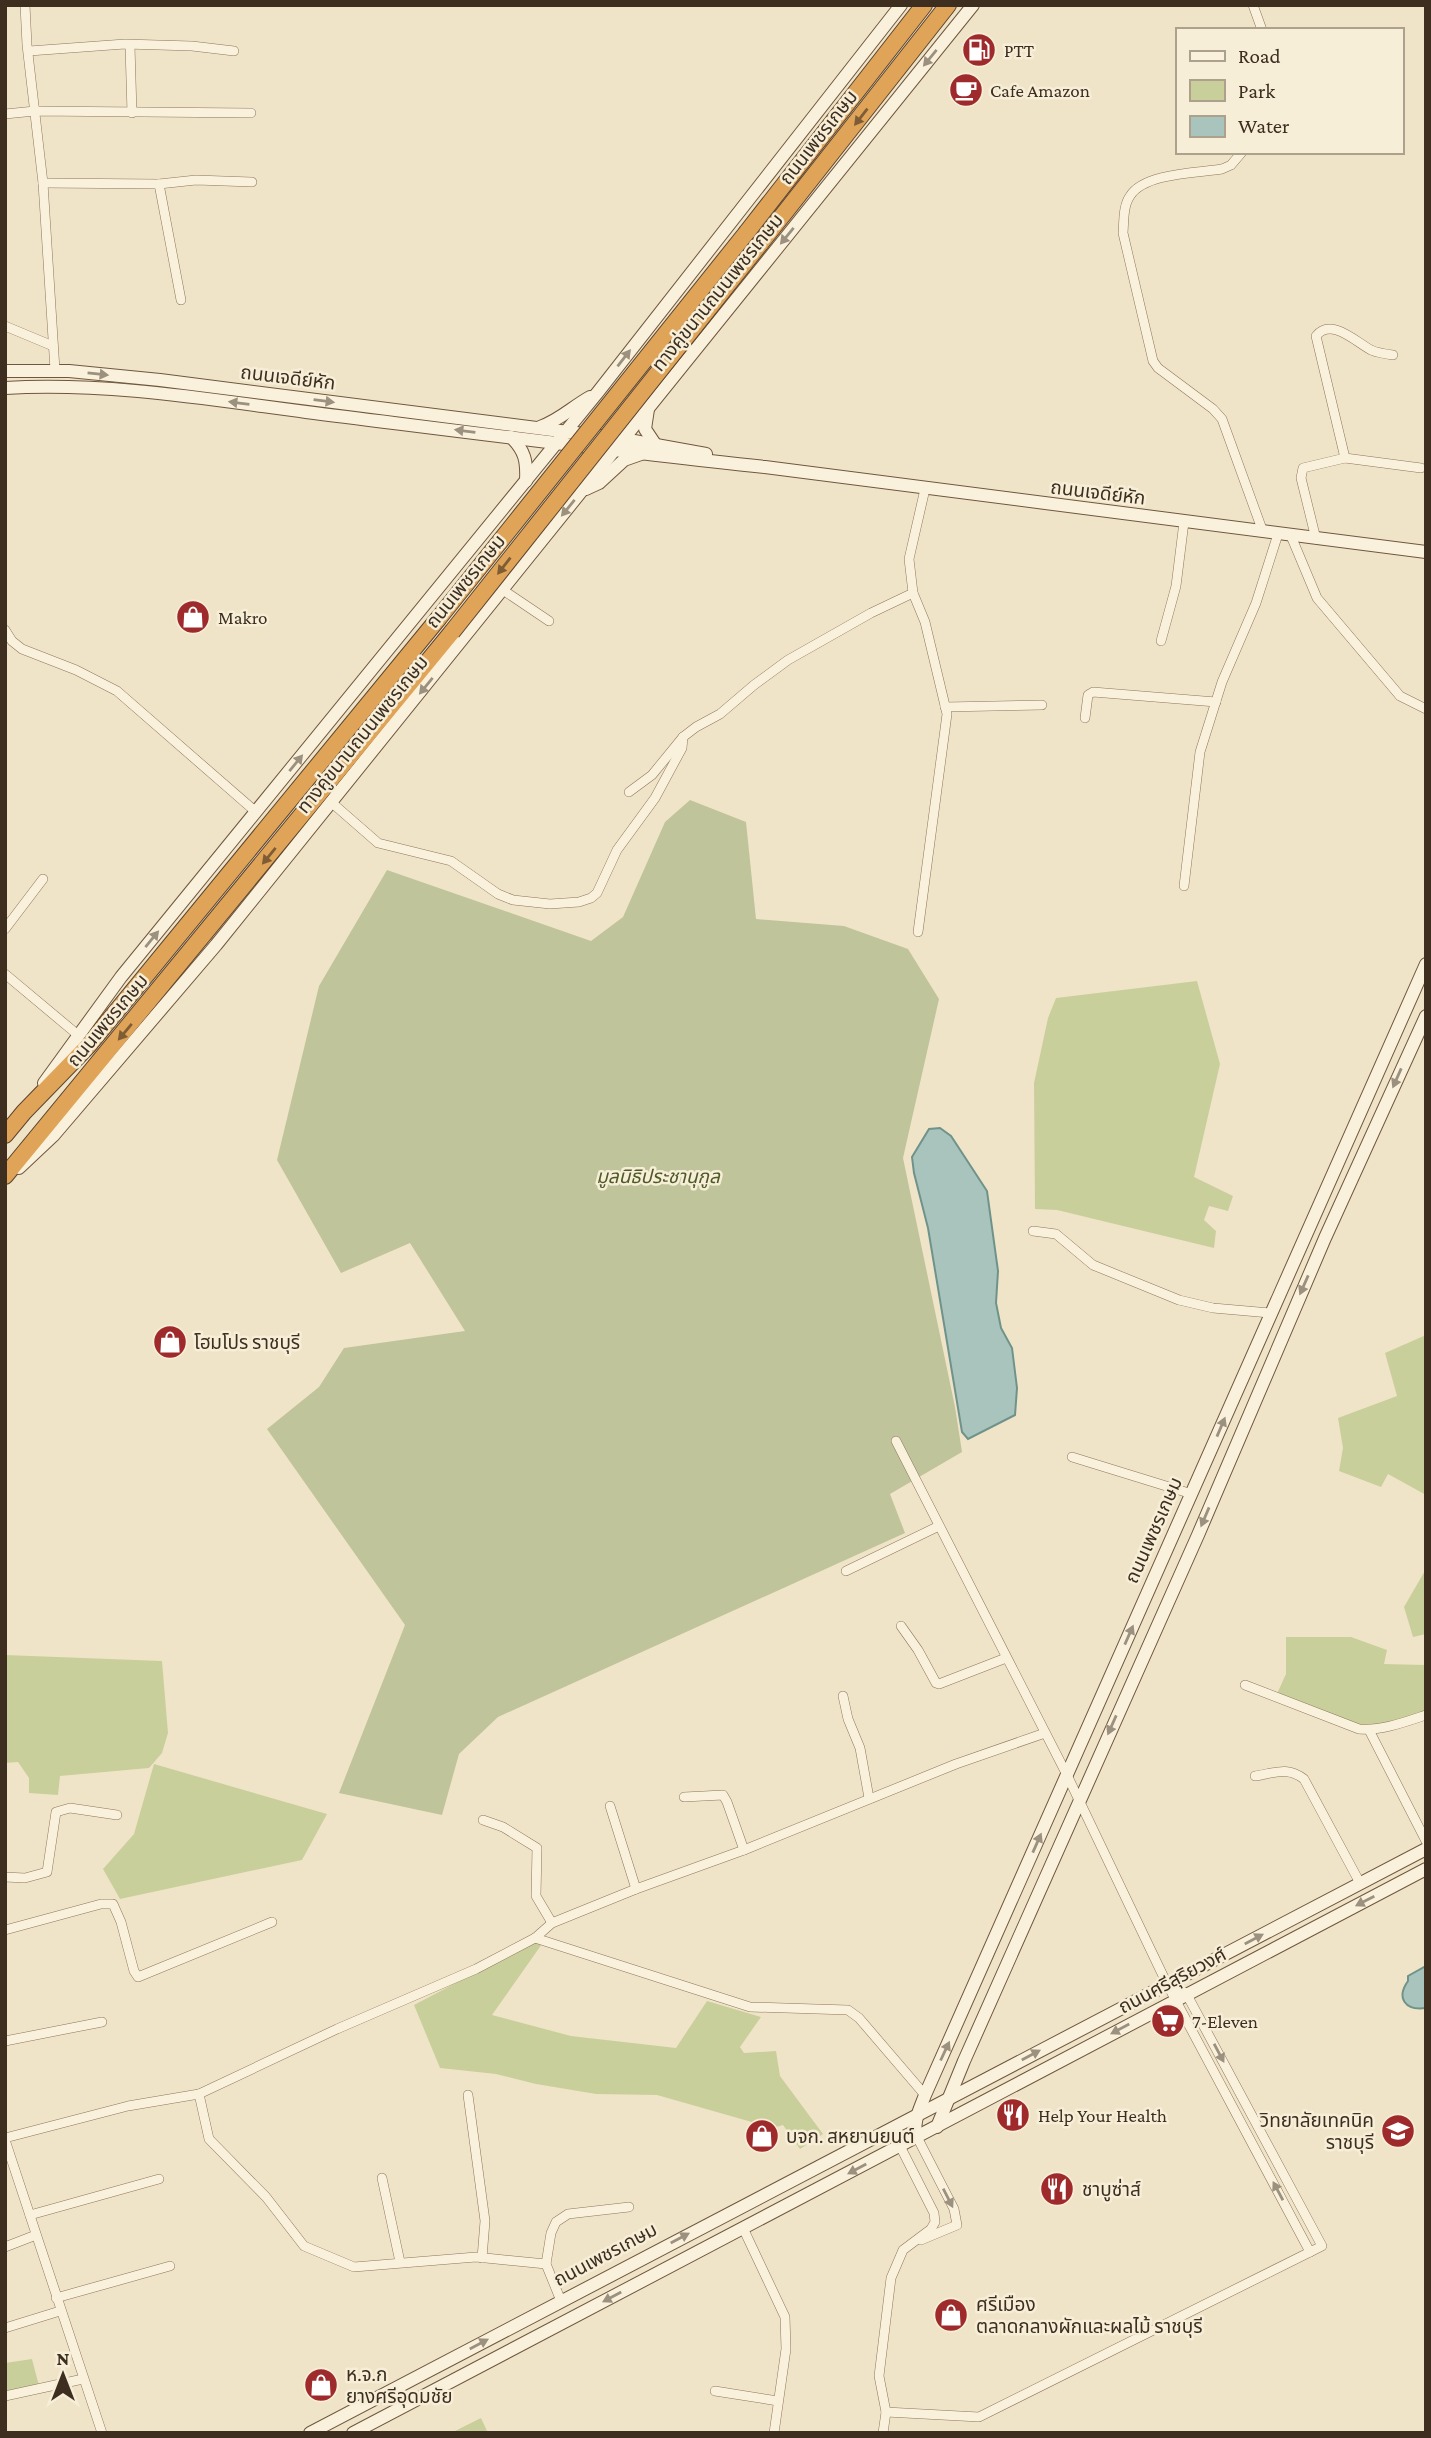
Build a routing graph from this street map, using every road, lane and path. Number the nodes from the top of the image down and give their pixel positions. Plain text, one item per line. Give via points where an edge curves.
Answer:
1 (25, 5) edge
2 (901, 5) edge
3 (924, 5) edge
4 (948, 5) edge
5 (973, 5) edge
6 (1253, 5) edge
7 (1261, 28) edge
8 (130, 46) junction
9 (29, 51) junction
10 (234, 51) dead end
11 (35, 111) junction
12 (132, 113) junction
13 (251, 113) dead end
14 (5, 114) edge
15 (1239, 154) edge
16 (252, 182) dead end
17 (43, 183) junction
18 (159, 184) junction
19 (181, 300) dead end
20 (5, 326) edge
21 (53, 346) junction
22 (1393, 355) dead end
23 (55, 370) junction
24 (5, 371) edge
25 (5, 388) edge
26 (598, 392) junction
27 (648, 408) junction
28 (536, 428) junction
29 (566, 432) junction
30 (511, 437) junction
31 (623, 439) junction
32 (557, 443) junction
33 (655, 444) junction
34 (615, 450) junction
35 (641, 454) junction
36 (1345, 458) junction
37 (765, 467) junction
38 (1421, 468) dead end
39 (526, 481) junction
40 (925, 489) junction
41 (583, 490) junction
42 (1184, 522) junction
43 (1263, 532) junction
44 (1284, 535) junction
45 (1316, 539) junction
46 (1426, 552) edge
47 (503, 590) junction
48 (913, 593) junction
49 (549, 621) dead end
50 (5, 630) edge
51 (1161, 641) dead end
52 (1216, 702) junction
53 (1042, 705) dead end
54 (946, 707) junction
55 (1426, 709) edge
56 (1086, 718) dead end
57 (683, 737) junction
58 (629, 792) dead end
59 (331, 802) junction
60 (256, 812) junction
61 (43, 879) dead end
62 (1184, 886) dead end
63 (5, 929) edge
64 (918, 932) dead end
65 (1426, 964) edge
66 (7, 980) edge
67 (1426, 1016) edge
68 (78, 1035) junction
69 (24, 1112) junction
70 (5, 1135) edge
71 (5, 1178) edge
72 (1033, 1231) dead end
73 (1301, 1244) junction
74 (1319, 1251) junction
75 (1270, 1313) junction
76 (896, 1441) dead end
77 (1072, 1457) dead end
78 (1192, 1494) junction
79 (939, 1526) junction
80 (846, 1571) dead end
81 (901, 1626) dead end
82 (1006, 1658) junction
83 (1245, 1685) dead end
84 (843, 1696) dead end
85 (1426, 1714) edge
86 (1369, 1730) junction
87 (1045, 1733) junction
88 (1067, 1774) junction
89 (1255, 1776) dead end
90 (684, 1797) dead end
91 (869, 1798) junction
92 (1078, 1802) junction
93 (610, 1806) dead end
94 (117, 1815) dead end
95 (483, 1820) dead end
96 (1426, 1841) edge
97 (1426, 1849) edge
98 (744, 1850) junction
99 (1426, 1869) edge
100 (5, 1877) edge
101 (1360, 1883) junction
102 (636, 1889) junction
103 (271, 1923) dead end
104 (552, 1923) junction
105 (5, 1930) edge
106 (535, 1938) junction
107 (1167, 1984) junction
108 (1181, 1996) junction
109 (102, 2022) dead end
110 (5, 2041) edge
111 (198, 2094) junction
112 (468, 2095) dead end
113 (925, 2095) junction
114 (949, 2098) junction
115 (919, 2112) junction
116 (937, 2127) junction
117 (918, 2137) junction
118 (5, 2139) edge
119 (900, 2146) junction
120 (1272, 2152) junction
121 (1260, 2158) junction
122 (382, 2178) dead end
123 (159, 2179) dead end
124 (629, 2207) dead end
125 (30, 2216) junction
126 (743, 2228) junction
127 (36, 2235) junction
128 (916, 2241) junction
129 (5, 2247) edge
130 (1310, 2252) junction
131 (482, 2258) junction
132 (400, 2262) junction
133 (546, 2264) junction
134 (170, 2266) dead end
135 (56, 2298) junction
136 (561, 2301) junction
137 (60, 2311) junction
138 (5, 2328) edge
139 (83, 2379) junction
140 (715, 2391) dead end
141 (5, 2396) edge
142 (778, 2401) junction
143 (886, 2412) junction
144 (102, 2433) edge
145 (310, 2433) edge
146 (353, 2433) edge
147 (774, 2433) edge
148 (883, 2433) edge

1 - 9 street
26 -> 2 main road, ทางคู่ขนานถนนเพชรเกษม
3 - 69 highway, ถนนเพชรเกษม, bridge via 438,619 88,1045
4 -> 71 highway, ถนนเพชรเกษม, bridge via 452,632
5 -> 27 main road, ทางคู่ขนานถนนเพชรเกษม
6 - 7 street
8 - 9 street
8 - 10 street
8 - 12 street
9 - 11 street
11 - 12 street
11 - 14 street
11 - 17 street
12 - 13 street
15 - 43 street via 1222,169 1142,184 1129,196 1123,233 1153,361 1222,419
16 - 18 street
17 - 18 street
17 - 21 street
18 - 19 street
20 - 21 street
21 - 23 street
22 - 36 street via 1377,352 1335,330 1319,332 1316,337
23 - 24 main road, ถนนเจดีย์หัก
23 -> 28 main road, ถนนเจดีย์หัก
30 -> 25 main road, ถนนเจดีย์หัก via 159,393
26 - 28 main road via 564,416
26 - 29 main road, ทางคู่ขนานถนนเพชรเกษม
27 - 31 main road, ทางคู่ขนานถนนเพชรเกษม
27 - 33 main road via 645,429
28 - 29 main road, ถนนเจดีย์หัก
29 - 31 main road, ถนนเจดีย์หัก
29 - 32 main road, ทางคู่ขนานถนนเพชรเกษม
30 - 32 main road, ถนนเจดีย์หัก
30 - 39 main road via 526,458
31 - 33 main road, ถนนเจดีย์หัก
31 - 34 main road, ทางคู่ขนานถนนเพชรเกษม
32 - 34 main road, ถนนเจดีย์หัก
32 - 39 main road, ทางคู่ขนานถนนเพชรเกษม
33 - 37 main road, ถนนเจดีย์หัก
34 - 35 main road, ถนนเจดีย์หัก
34 - 41 main road, ทางคู่ขนานถนนเพชรเกษม
35 - 37 main road, ถนนเจดีย์หัก
35 - 41 main road via 624,460 599,483
36 - 38 street
36 - 45 street via 1308,465 1301,472
37 - 40 main road, ถนนเจดีย์หัก
60 -> 39 main road, ทางคู่ขนานถนนเพชรเกษม
40 - 42 main road, ถนนเจดีย์หัก
40 - 48 street via 909,559
41 -> 47 main road, ทางคู่ขนานถนนเพชรเกษม
42 - 43 main road, ถนนเจดีย์หัก
42 - 51 street via 1176,586
43 - 44 main road, ถนนเจดีย์หัก
44 - 45 main road, ถนนเจดีย์หัก
44 - 52 street
44 - 55 street via 1317,598 1400,696
45 - 46 main road, ถนนเจดีย์หัก
47 - 49 street
47 -> 59 main road, ทางคู่ขนานถนนเพชรเกษม
48 - 54 street
48 - 57 street via 788,660 720,715
50 - 60 street via 22,649 117,691
52 - 56 street via 1094,692 1088,695
52 - 62 street via 1200,752
53 - 54 street
54 - 64 street
57 - 58 street via 652,775
57 - 59 street via 682,748 655,798 617,850 597,893 579,902 550,904 498,894 451,861 378,843
59 - 71 main road, ทางคู่ขนานถนนเพชรเกษม via 53,1136
68 -> 60 main road, ทางคู่ขนานถนนเพชรเกษม
61 - 63 street
65 - 73 main road, ถนนเพชรเกษม
66 - 68 street
67 -> 74 main road
68 - 69 main road, ทางคู่ขนานถนนเพชรเกษม
69 - 70 highway, ถนนเพชรเกษม
72 - 75 street via 1056,1234 1093,1265 1179,1300
73 - 74 main road
73 - 75 main road, ถนนเพชรเกษม
74 -> 92 main road
78 -> 75 main road, ถนนเพชรเกษม
76 - 79 street
77 - 78 street
88 -> 78 main road, ถนนเพชรเกษม
79 - 80 street
79 - 82 street
81 - 82 street via 939,1684
82 - 87 street
83 - 86 street
84 - 91 street via 860,1748
85 - 86 street
86 - 96 street
87 - 88 street
87 - 91 street
88 - 92 street
113 -> 88 main road, ถนนเพชรเกษม
89 - 101 street via 1287,1770 1304,1779
90 - 98 street via 723,1795
91 - 98 street
92 - 107 street
92 - 114 main road
93 - 102 street
94 - 100 street via 69,1808 56,1812 47,1872
95 - 104 street via 537,1848 536,1896
97 - 101 main road, ถนนศรีสุริยวงศ์
98 - 102 street
99 -> 108 main road, ถนนศรีสุริยวงศ์
107 -> 101 main road, ถนนศรีสุริยวงศ์
102 - 104 street
103 - 105 street via 138,1976 113,1904
104 - 106 street
106 - 111 street
106 - 113 street via 750,2007 848,2010
107 - 108 street
114 -> 107 main road, ถนนศรีสุริยวงศ์
108 -> 116 main road, ถนนศรีสุริยวงศ์
108 -> 120 street
108 - 121 street
109 - 110 street
111 - 118 street via 128,2106
111 - 132 street via 209,2139 266,2197 304,2246 354,2267
112 - 131 street via 485,2221
113 - 115 main road, ถนนเพชรเกษม
114 - 115 main road, ถนนศรีสุริยวงศ์
114 - 116 main road
115 - 117 main road, ถนนเพชรเกษม via 914,2128
136 -> 115 main road, ถนนเพชรเกษม
116 - 117 main road, ถนนศรีสุริยวงศ์
117 - 119 main road
117 -> 128 street via 957,2225
118 - 125 street
119 -> 126 main road
119 - 128 street via 934,2213 931,2229
120 - 121 street
120 - 130 street via 1322,2246
130 -> 121 street
122 - 132 street
123 - 125 street
124 - 133 street via 568,2214 556,2222
125 - 127 street
126 - 142 street via 785,2317 786,2349
126 -> 146 main road
127 - 129 street
127 - 135 street
128 - 143 street via 902,2250 897,2260 887,2302 879,2376
130 - 143 street via 979,2417
131 - 132 street
131 - 133 street
133 - 136 street
134 - 135 street
135 - 137 street
145 -> 136 main road, ถนนเพชรเกษม
137 - 138 street
137 - 139 street
139 - 141 street
139 - 144 street
140 - 142 street
142 - 147 street
143 - 148 street

